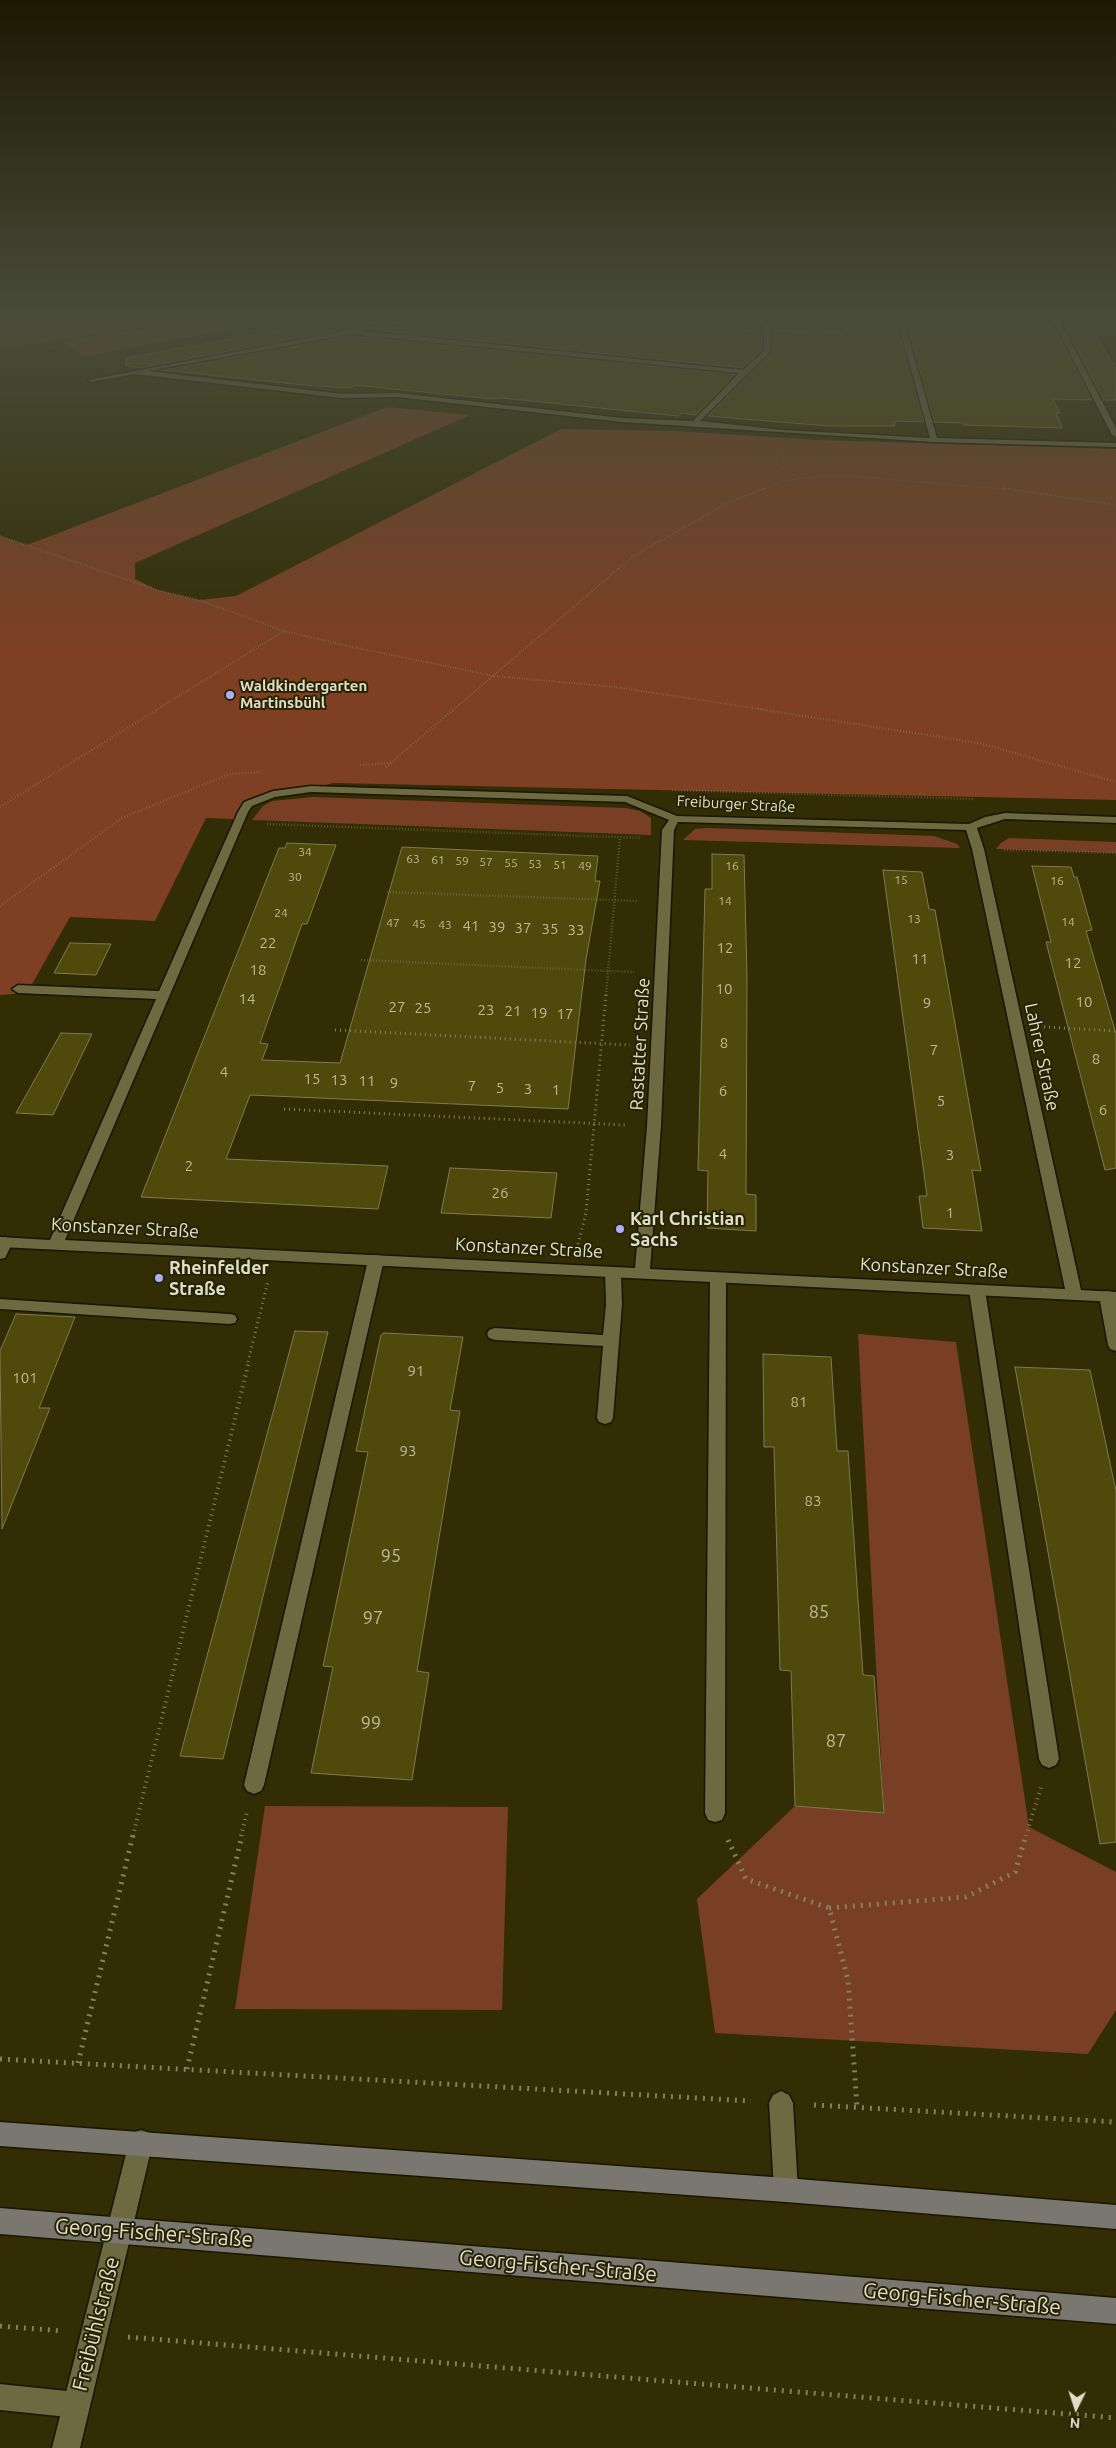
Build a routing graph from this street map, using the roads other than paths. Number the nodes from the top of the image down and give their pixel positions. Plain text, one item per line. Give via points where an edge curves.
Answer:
1 (788, 432) edge
2 (932, 432) edge
3 (934, 440) junction
4 (1116, 445) edge
5 (675, 819) junction
6 (1116, 820) edge
7 (971, 827) junction
8 (18, 989) dead end
9 (163, 996) junction
10 (55, 1245) junction
11 (2, 1246) edge
12 (376, 1260) junction
13 (613, 1272) junction
14 (642, 1274) junction
15 (718, 1278) junction
16 (977, 1290) junction
17 (1074, 1295) junction
18 (1112, 1297) edge
19 (0, 1304) edge
20 (229, 1319) dead end
21 (495, 1334) dead end
22 (611, 1341) junction
23 (1116, 1345) edge
24 (606, 1418) dead end
25 (1049, 1759) road end
26 (254, 1785) road end
27 (715, 1814) road end
28 (781, 2103) road end
29 (0, 2134) edge
30 (141, 2142) junction
31 (786, 2190) junction
32 (1116, 2217) edge
33 (0, 2221) edge
34 (120, 2230) junction
35 (1116, 2311) edge
36 (0, 2397) edge
37 (77, 2405) junction
38 (66, 2448) edge

1 - 3 street
2 - 3 street
3 - 4 street
5 - 7 street, Freiburger Straße
5 - 9 street, Freiburger Straße via 627,800 311,789 273,794 248,804 243,812
5 - 14 street, Rastatter Straße via 668,830 654,1126
6 - 7 street, Freiburger Straße via 1005,816
7 - 17 street, Lahrer Straße
8 - 9 street
9 - 10 street
10 - 11 street, Konstanzer Straße
10 - 12 street, Konstanzer Straße
12 - 13 street, Konstanzer Straße
12 - 26 street
13 - 14 street, Konstanzer Straße
13 - 22 street
14 - 15 street, Konstanzer Straße
15 - 16 street, Konstanzer Straße
15 - 27 street
16 - 17 street, Konstanzer Straße
16 - 25 street
17 - 18 street, Konstanzer Straße
18 - 23 street
19 - 20 street
21 - 22 street
22 - 24 street
28 - 31 street
29 - 30 main road
30 - 31 main road
30 - 34 street, Freibühlstraße
31 - 32 main road
33 - 34 main road, Georg-Fischer-Straße
34 - 35 main road, Georg-Fischer-Straße
34 - 37 street, Freibühlstraße
36 - 37 street
37 - 38 street, Freibühlstraße

